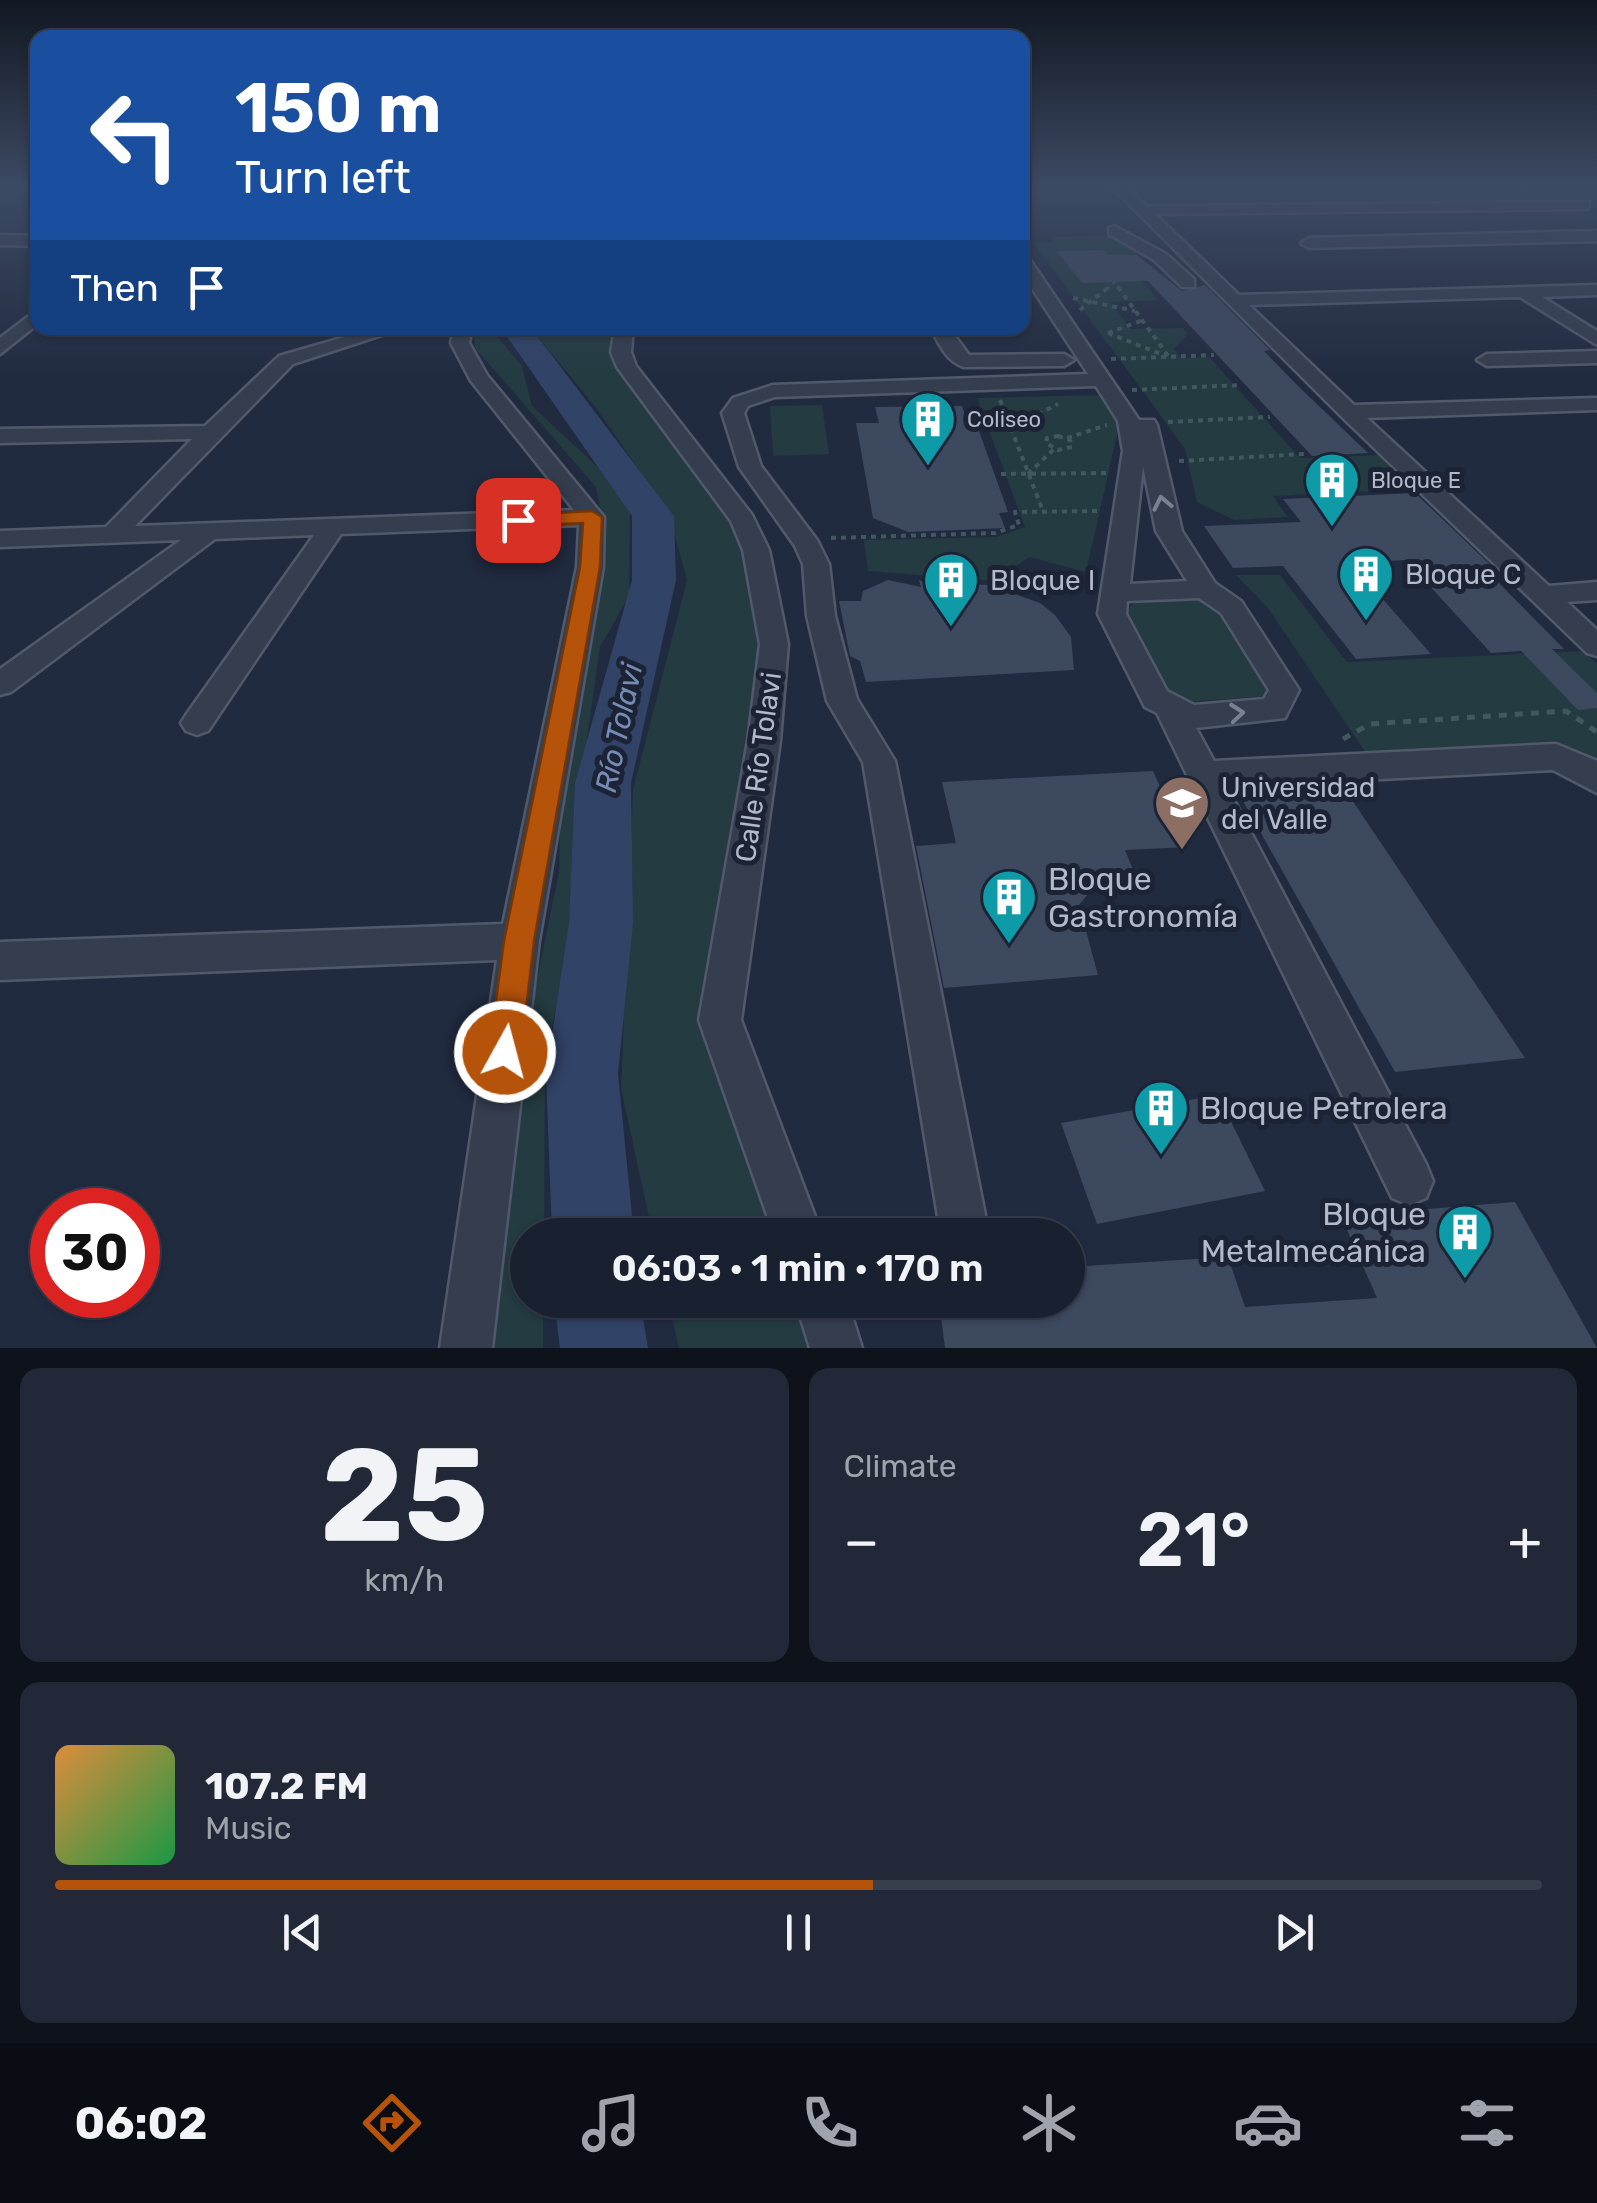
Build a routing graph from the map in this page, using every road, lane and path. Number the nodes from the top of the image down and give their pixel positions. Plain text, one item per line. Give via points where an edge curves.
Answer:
1 (1145, 249) edge
2 (1182, 249) edge
3 (1030, 253) edge
4 (1030, 271) edge
5 (1188, 283) dead end
6 (1597, 290) edge
7 (1523, 292) junction
8 (1060, 296) junction
9 (1236, 300) junction
10 (1082, 309) junction
11 (1136, 310) junction
12 (30, 318) edge
13 (0, 320) edge
14 (1142, 320) junction
15 (30, 321) edge
16 (370, 335) edge
17 (462, 335) edge
18 (623, 335) edge
19 (943, 335) edge
20 (1099, 337) junction
21 (1597, 340) edge
22 (0, 348) edge
23 (1214, 355) dead end
24 (1597, 356) edge
25 (1169, 357) junction
26 (1064, 360) dead end
27 (1487, 360) dead end
28 (1110, 376) junction
29 (993, 384) junction
30 (1241, 385) dead end
31 (1058, 404) dead end
32 (1597, 404) edge
33 (1348, 412) junction
34 (1270, 417) dead end
35 (1136, 421) junction
36 (1010, 428) junction
37 (210, 432) junction
38 (0, 436) edge
39 (1067, 438) junction
40 (1054, 449) junction
41 (1304, 454) dead end
42 (1179, 461) dead end
43 (1132, 472) junction
44 (1001, 474) dead end
45 (1028, 474) junction
46 (1126, 511) junction
47 (1043, 512) junction
48 (592, 517) junction
49 (332, 528) junction
50 (206, 534) junction
51 (112, 536) junction
52 (802, 538) junction
53 (0, 539) edge
54 (1204, 589) junction
55 (1597, 592) edge
56 (1116, 593) junction
57 (1542, 594) junction
58 (1597, 646) edge
59 (0, 684) edge
60 (1169, 706) junction
61 (197, 723) dead end
62 (1597, 732) edge
63 (1328, 740) dead end
64 (1204, 775) junction
65 (1597, 780) edge
66 (519, 941) junction
67 (0, 961) edge
68 (1408, 1181) dead end
69 (792, 1218) edge
70 (962, 1218) edge
71 (827, 1318) edge
72 (466, 1348) edge
73 (836, 1348) edge

1 - 5 street
2 - 9 street
3 - 8 street
4 - 28 street
6 - 7 street
7 - 9 street
7 - 21 street
8 - 10 street
8 - 10 path
9 - 33 street
10 - 11 path
10 - 11 path via 1115,282
10 - 20 street
11 - 14 path
12 - 13 street
14 - 20 path
14 - 25 path
15 - 22 street
16 - 37 street via 286,360
17 - 48 street via 478,378
18 - 69 street, Calle Río Tolavi via 627,367 743,520 764,588 774,644 720,1020
19 - 26 street via 964,361
20 - 25 path
20 - 28 street
23 - 25 path
24 - 27 street
25 - 28 path
28 - 29 street
28 - 30 path
28 - 35 street
29 - 36 path
29 - 52 street via 773,391 740,402 734,413 750,468
31 - 36 path
32 - 33 street
33 - 57 street
34 - 35 path
35 - 39 path
35 - 43 street
54 -> 35 street via 1168,531
36 - 45 path
37 - 38 street
37 - 51 street
39 - 40 path via 1072,447
39 - 40 path via 1047,438
40 - 45 path
41 - 42 path
43 - 45 path
43 - 46 street
44 - 45 path
45 - 47 path
46 - 47 path
46 - 56 street
47 - 52 path via 1015,512 1019,524 995,533
48 - 49 street
48 - 66 street via 590,567
49 - 50 street
49 - 61 street
50 - 51 street
50 - 59 street
51 - 53 street
52 - 70 street via 816,564 842,701 879,761
54 - 56 street
60 -> 54 street via 1190,717 1274,710 1284,690 1231,606
55 - 57 street
56 - 60 street via 1112,614 1156,698
57 - 58 street
60 - 64 street
62 - 63 path via 1566,710 1370,724 1347,739
64 - 65 street via 1556,757
64 - 68 street
66 - 67 street
66 - 72 street
71 - 73 street

